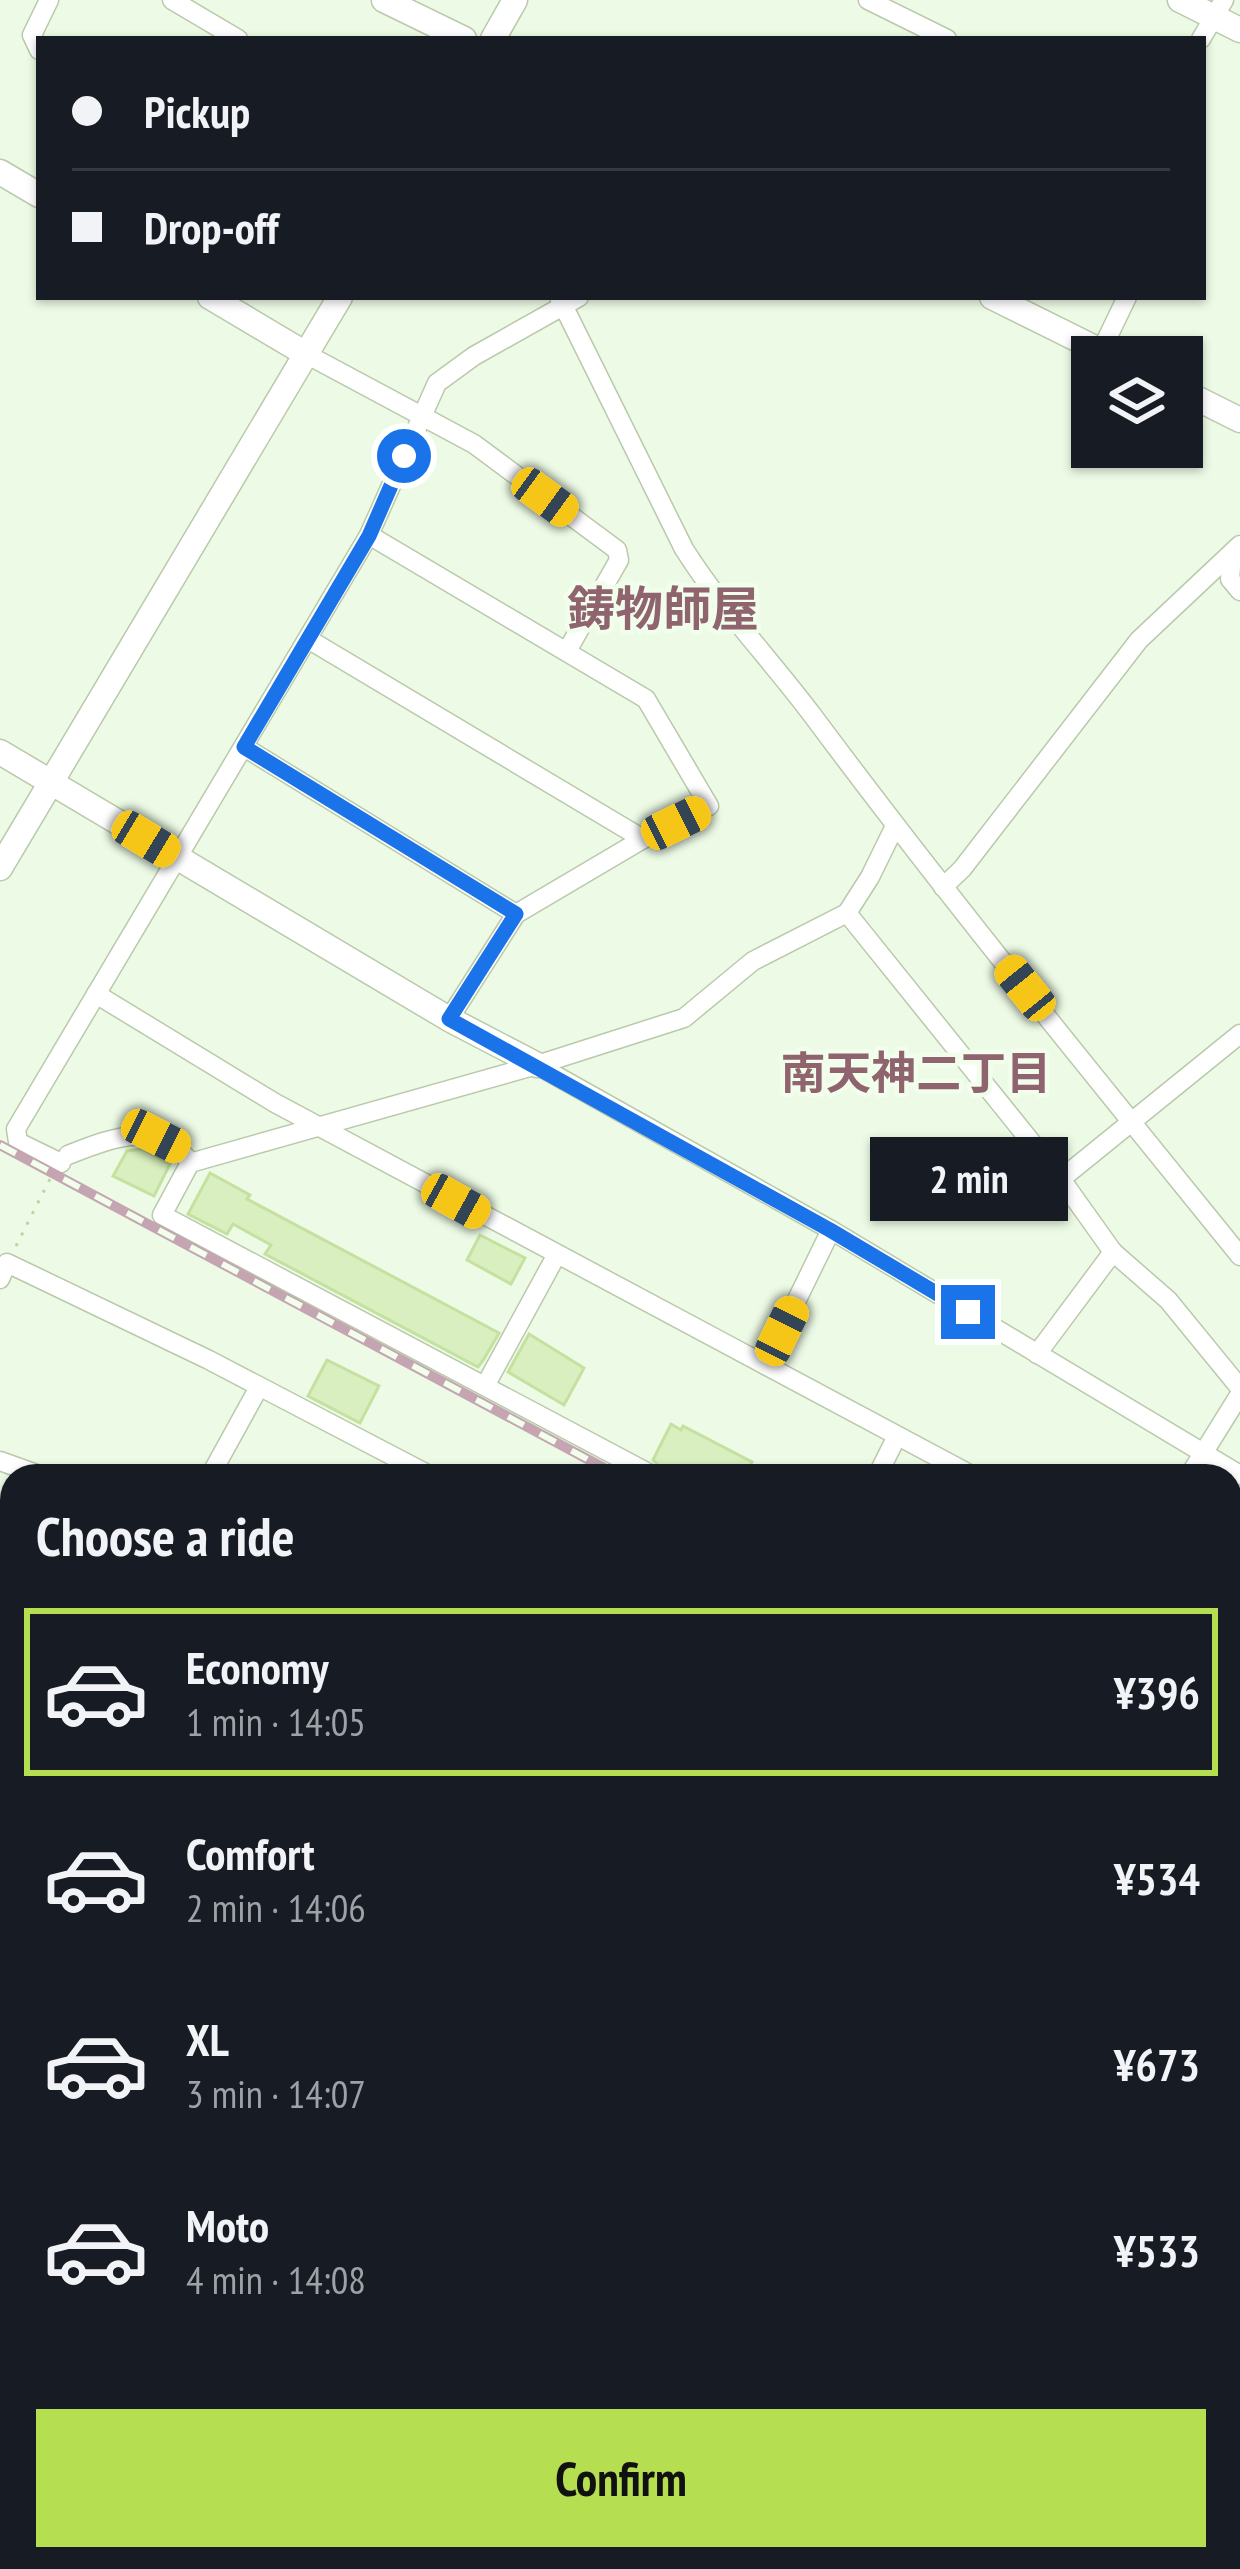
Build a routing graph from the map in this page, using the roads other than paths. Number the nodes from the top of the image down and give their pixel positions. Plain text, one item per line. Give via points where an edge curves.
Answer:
1 (49, 0) edge
2 (172, 0) edge
3 (384, 0) edge
4 (515, 0) edge
5 (868, 0) edge
6 (1180, 0) edge
7 (1212, 18) edge
8 (1240, 30) edge
9 (233, 36) edge
10 (458, 36) edge
11 (495, 36) edge
12 (940, 36) edge
13 (36, 44) edge
14 (0, 172) edge
15 (36, 193) edge
16 (215, 300) edge
17 (338, 300) edge
18 (567, 300) edge
19 (998, 300) edge
20 (1125, 300) edge
21 (1071, 336) edge
22 (1113, 336) edge
23 (306, 354) junction
24 (1203, 402) edge
25 (421, 416) junction
26 (1240, 420) edge
27 (369, 536) junction
28 (1236, 550) edge
29 (1240, 590) edge
30 (308, 639) junction
31 (567, 651) junction
32 (244, 747) junction
33 (0, 752) edge
34 (50, 782) junction
35 (895, 826) junction
36 (643, 839) junction
37 (178, 858) junction
38 (0, 868) edge
39 (944, 886) junction
40 (847, 913) junction
41 (516, 914) junction
42 (96, 994) junction
43 (449, 1019) junction
44 (1240, 1034) edge
45 (537, 1065) junction
46 (1134, 1124) junction
47 (321, 1126) junction
48 (190, 1163) junction
49 (1061, 1179) junction
50 (1240, 1218) edge
51 (830, 1230) junction
52 (1221, 1233) junction
53 (1113, 1252) junction
54 (556, 1256) junction
55 (1240, 1256) edge
56 (4, 1271) edge
57 (1037, 1354) junction
58 (765, 1365) junction
59 (485, 1386) junction
60 (259, 1387) junction
61 (1240, 1391) edge
62 (897, 1436) junction
63 (1202, 1453) junction
64 (217, 1464) edge
65 (410, 1464) edge
66 (631, 1464) edge
67 (883, 1464) edge
68 (950, 1464) edge
69 (1196, 1464) edge
70 (1221, 1464) edge

1 - 13 street via 32,35
2 - 9 street
3 - 10 street
4 - 11 street
5 - 12 street
6 - 7 street
7 - 8 street
14 - 15 street
16 - 23 street
17 - 23 street
18 - 25 street via 437,383
18 - 35 street via 705,582
19 - 21 street
20 - 22 street
23 - 25 street
23 - 34 street
24 - 26 street
25 - 27 street
25 - 31 street via 474,444 617,550 619,560
27 - 30 street
27 - 31 street
28 - 29 street via 1230,579
28 - 39 street via 1139,640
30 - 32 street
30 - 36 street
31 - 36 street via 646,699 709,806
32 - 37 street
32 - 41 street
33 - 34 street
34 - 37 street
34 - 38 street
35 - 39 street
35 - 40 street
36 - 41 street
37 - 42 street
37 - 43 street
39 - 46 street
40 - 45 street via 753,961 684,1018
40 - 49 street
41 - 43 street
42 - 47 street
42 - 48 street via 16,1129 17,1142 64,1159 122,1134 156,1136
43 - 45 street
44 - 46 street
45 - 47 street
45 - 51 street
46 - 49 street
46 - 52 street
47 - 48 street
47 - 54 street
48 - 59 street via 162,1215
49 - 53 street
50 - 52 street
51 - 57 street
51 - 58 street
52 - 55 street
53 - 57 street
53 - 61 street via 1168,1300
54 - 58 street
54 - 59 street
56 - 60 street via 97,1304
57 - 63 street
58 - 62 street
59 - 66 street
60 - 64 street
60 - 65 street
61 - 63 street
62 - 67 street
62 - 68 street
63 - 69 street
63 - 70 street

